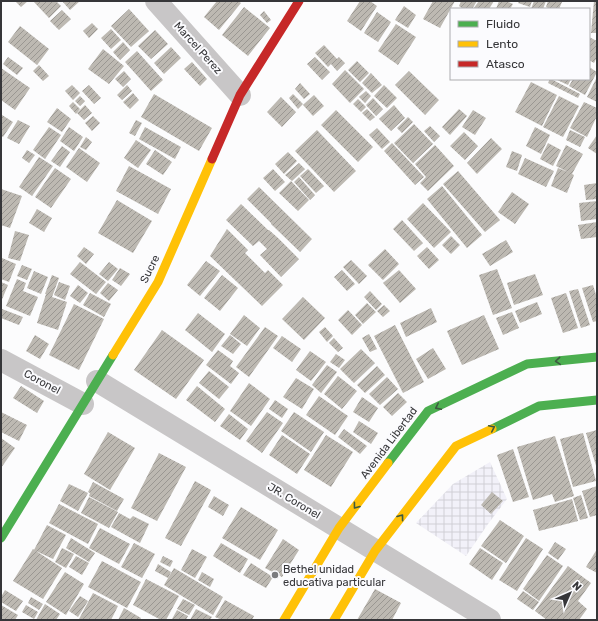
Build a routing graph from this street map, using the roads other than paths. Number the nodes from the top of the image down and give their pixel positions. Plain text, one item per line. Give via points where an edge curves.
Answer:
1 (156, 1) edge
2 (299, 1) edge
3 (240, 95) junction
4 (597, 357) edge
5 (1, 360) edge
6 (97, 381) junction
7 (597, 400) edge
8 (83, 404) junction
9 (338, 528) junction
10 (1, 538) edge
11 (376, 551) junction
12 (284, 620) edge
13 (334, 620) edge
14 (490, 620) edge

1 - 3 street, Marcel Perez
2 - 3 street, Sucre
3 - 6 street, Sucre via 158,282
4 -> 9 street, Avenida Libertad via 527,364 428,411
5 - 8 street, Coronel
6 - 8 street, Sucre
6 - 9 street, JR. Coronel
11 -> 7 street via 456,446 539,406
8 - 10 street, Sucre
9 - 11 street, JR. Coronel
9 - 12 street, Avenida Libertad
11 - 13 street
11 - 14 street, JR. Coronel

